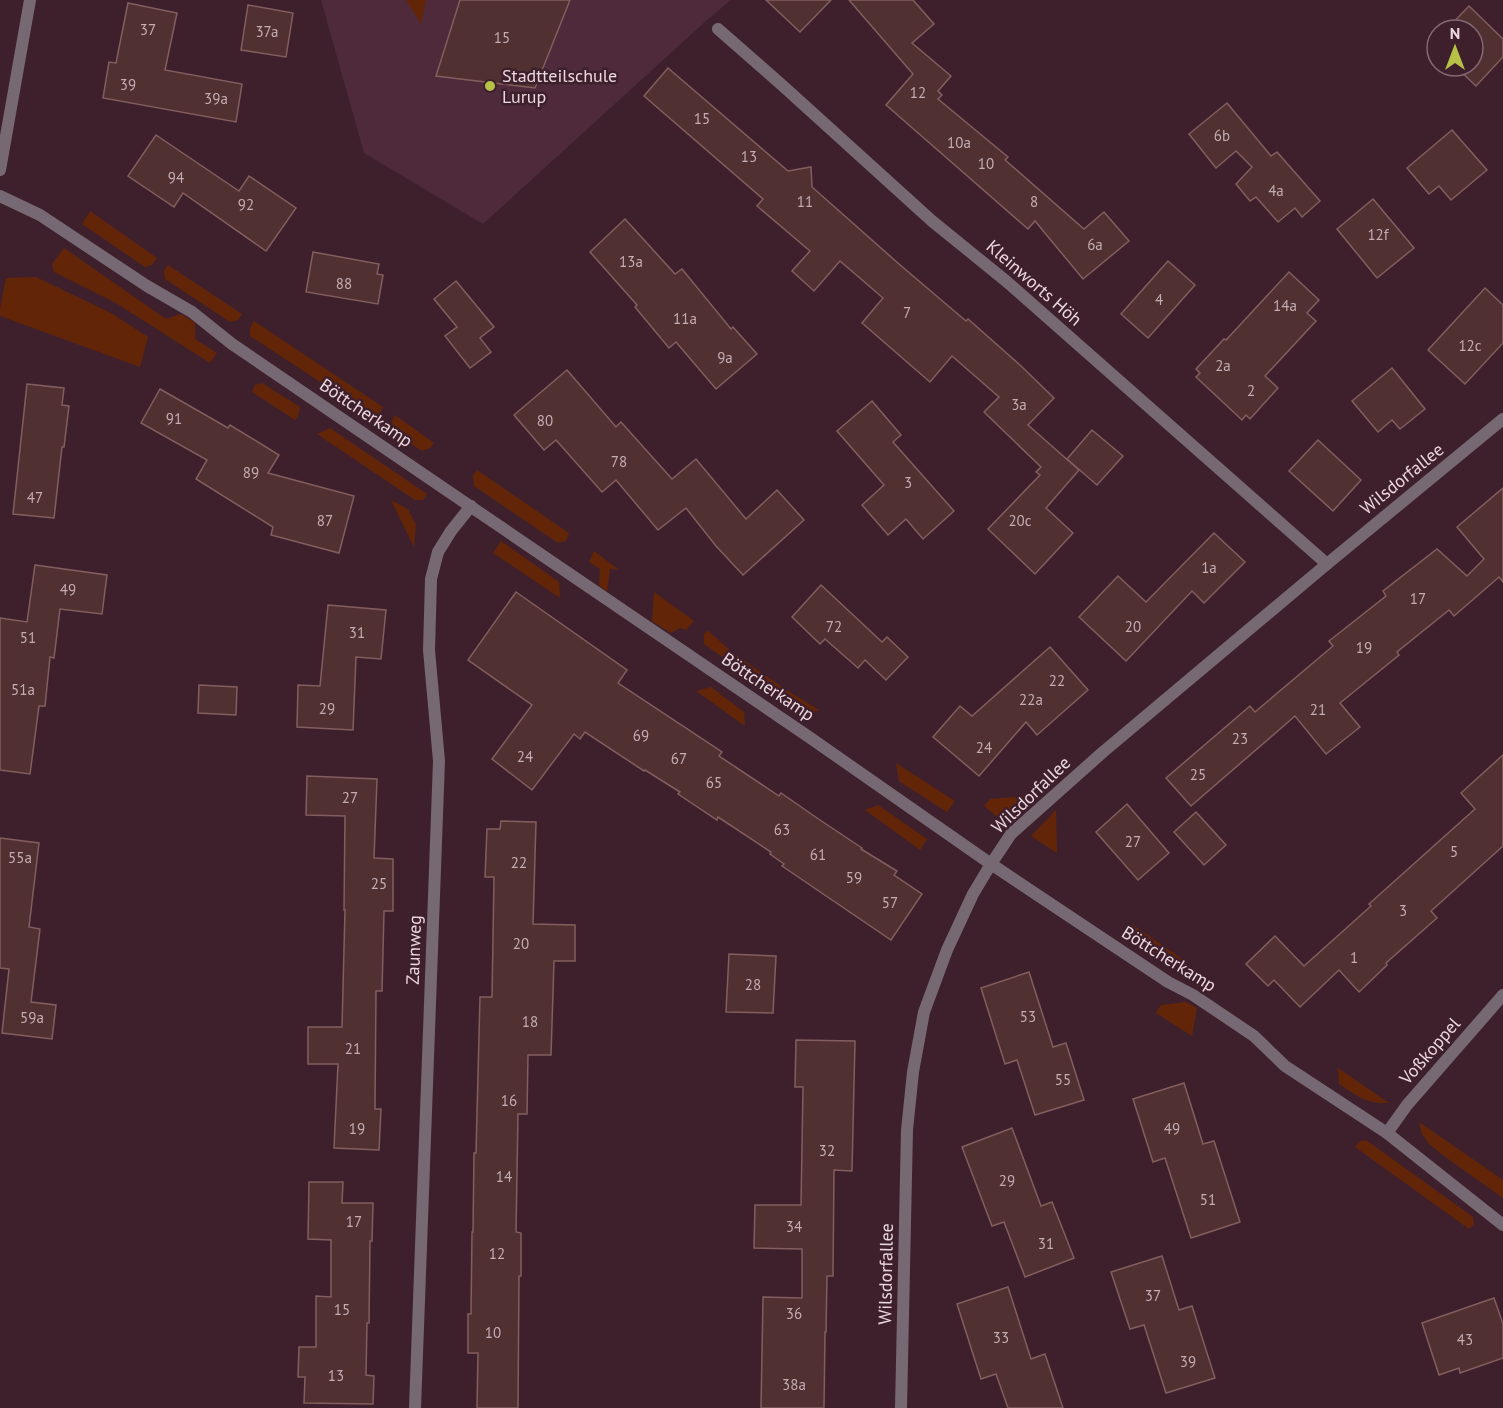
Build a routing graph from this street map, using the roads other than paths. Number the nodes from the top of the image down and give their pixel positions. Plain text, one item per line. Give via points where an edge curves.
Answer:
1 (30, 0) edge
2 (718, 29) dead end
3 (0, 170) edge
4 (0, 196) edge
5 (1503, 419) edge
6 (471, 506) junction
7 (1327, 564) junction
8 (991, 864) junction
9 (1503, 995) edge
10 (1387, 1133) junction
11 (1503, 1225) edge
12 (415, 1408) edge
13 (901, 1408) edge

1 - 3 street
2 - 7 street, Kleinworts Höh
4 - 6 street, Böttcherkamp via 40,215 192,312 232,344
5 - 7 street, Wilsdorfallee
6 - 8 street, Böttcherkamp
6 - 12 street, Zaunweg via 438,552 431,579 429,650 439,761
7 - 8 street, Wilsdorfallee via 1074,777 1011,834
8 - 10 street, Böttcherkamp via 1254,1036 1285,1066
8 - 13 street, Wilsdorfallee via 947,950 924,1012 913,1072
9 - 10 street, Voßkoppel
10 - 11 street, Böttcherkamp

